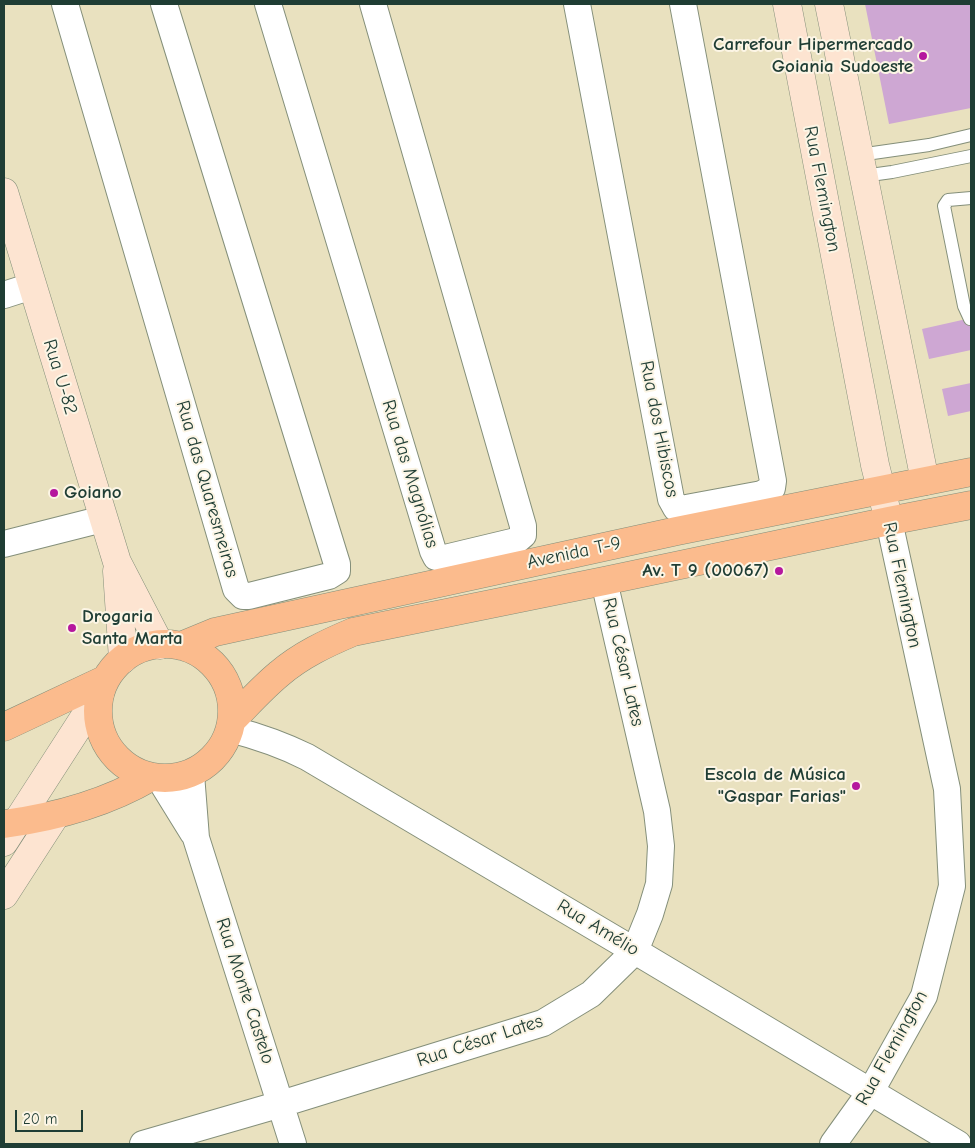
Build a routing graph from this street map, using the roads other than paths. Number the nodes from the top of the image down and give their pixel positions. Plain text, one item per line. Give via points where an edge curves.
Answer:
1 (65, 4) edge
2 (164, 4) edge
3 (268, 4) edge
4 (373, 4) edge
5 (577, 4) edge
6 (683, 4) edge
7 (787, 4) edge
8 (829, 4) edge
9 (810, 130) junction
10 (971, 134) edge
11 (971, 156) edge
12 (861, 166) junction
13 (4, 192) edge
14 (971, 198) edge
15 (32, 286) junction
16 (4, 295) edge
17 (970, 318) edge
18 (971, 472) edge
19 (925, 481) junction
20 (880, 490) junction
21 (971, 505) edge
22 (103, 519) junction
23 (889, 521) junction
24 (4, 544) edge
25 (117, 562) junction
26 (604, 582) junction
27 (170, 645) junction
28 (110, 677) junction
29 (231, 725) junction
30 (4, 727) edge
31 (190, 774) junction
32 (155, 777) junction
33 (55, 816) junction
34 (8, 830) edge
35 (196, 838) junction
36 (4, 895) edge
37 (636, 951) junction
38 (871, 1092) junction
39 (281, 1104) junction
40 (142, 1144) edge
41 (293, 1144) edge
42 (833, 1144) edge
43 (958, 1144) edge

1 - 2 street, Rua das Quaresmeiras via 236,588 243,596 249,596 329,576 337,571 337,564
3 - 4 street, Rua das Magnólias via 432,551 436,557 445,558 516,541 524,535 524,526
5 - 6 street, Rua dos Hibiscos via 671,499 676,508 681,509 762,494 772,488 773,481
7 - 9 street, Rua Flemington
8 - 12 street
9 - 12 street via 838,173 847,177
9 - 20 street, Rua Flemington
10 - 12 lane
11 - 12 lane via 892,172
12 - 19 street
13 - 15 street, Rua U-82
14 - 17 lane via 952,199 944,206 964,306
15 - 16 street
15 - 22 street, Rua U-82
18 - 19 main road, Avenida T-9
19 - 20 main road, Avenida T-9
20 - 23 street, Rua Flemington
20 - 27 main road, Avenida T-9 via 677,531 215,632
21 - 23 main road, Avenida T-9
22 - 24 street
22 - 25 street, Rua U-82
23 - 26 main road, Avenida T-9
23 - 38 street, Rua Flemington via 946,789 952,886 924,996
25 - 27 street, Rua U-82
25 - 28 street, Rua U-82
26 - 29 main road, Avenida T-9 via 353,632 325,644 279,674
26 - 37 street, Rua César Lates via 657,811 661,846 659,884
27 - 28 main road via 147,647
27 - 29 main road via 196,652 221,674 232,704
28 - 30 main road
28 - 32 main road via 98,711 100,729 107,746 134,770
28 - 34 street
29 - 31 main road via 215,756
29 - 37 street, Rua Amélio via 306,757
31 - 32 main road via 175,778
31 - 35 street, Rua Monte Castelo
32 - 33 main road via 111,798
32 - 35 street, Rua Monte Castelo
33 - 34 main road
33 - 36 street
35 - 39 street, Rua Monte Castelo
37 - 38 street, Rua Amélio
37 - 39 street, Rua César Lates via 591,994 543,1023
38 - 42 street, Rua Flemington
38 - 43 street, Rua Amélio
39 - 40 street, Rua César Lates
39 - 41 street, Rua Monte Castelo

